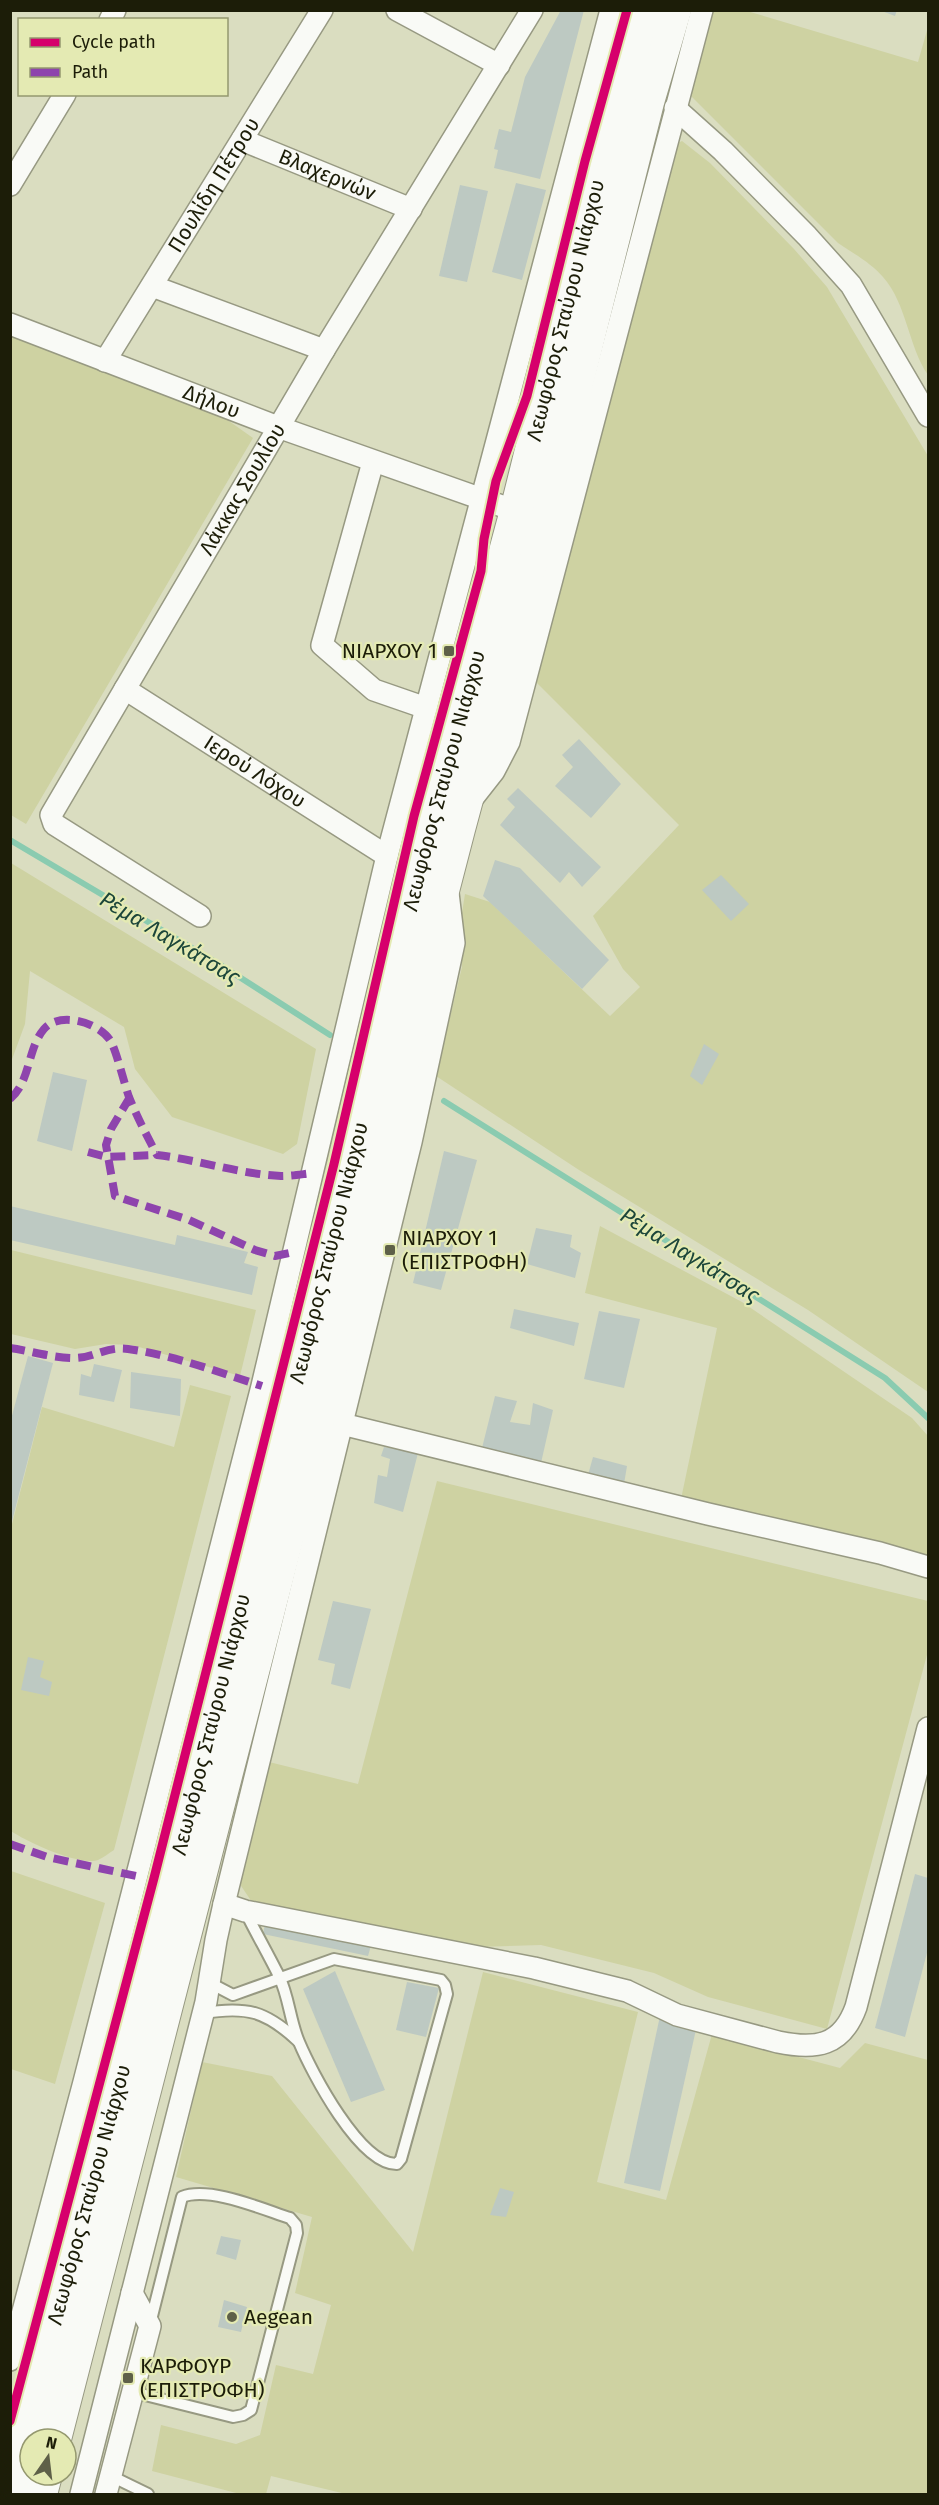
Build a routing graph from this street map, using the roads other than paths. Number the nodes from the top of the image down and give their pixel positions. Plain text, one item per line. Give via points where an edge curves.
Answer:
1 (322, 10) edge
2 (398, 10) edge
3 (532, 10) edge
4 (611, 10) edge
5 (644, 10) edge
6 (675, 10) edge
7 (702, 10) edge
8 (499, 65) junction
9 (64, 96) edge
10 (675, 108) junction
11 (242, 140) junction
12 (10, 185) edge
13 (411, 209) junction
14 (152, 286) junction
15 (10, 324) edge
16 (324, 350) junction
17 (105, 361) junction
18 (928, 416) edge
19 (278, 428) junction
20 (373, 462) junction
21 (481, 498) junction
22 (516, 511) junction
23 (125, 689) junction
24 (426, 708) junction
25 (465, 808) junction
26 (387, 856) junction
27 (446, 878) junction
28 (200, 916) dead end
29 (342, 1424) junction
30 (928, 1567) edge
31 (928, 1728) edge
32 (224, 1904) junction
33 (245, 1911) junction
34 (279, 1978) junction
35 (210, 1983) junction
36 (203, 2013) junction
37 (298, 2042) junction
38 (132, 2293) junction
39 (150, 2326) junction
40 (10, 2360) edge
41 (134, 2392) junction
42 (58, 2427) edge
43 (108, 2485) edge
44 (12, 2494) edge
45 (81, 2494) edge
46 (148, 2494) edge

1 - 11 street, Πουλίδη Πέτρου
2 - 8 street
3 - 8 street, Λάκκας Σουλίου
4 - 21 street
5 - 22 main road, Λεωφόρος Σταύρου Νιάρχου via 609,134
6 - 25 main road, Λεωφόρος Σταύρου Νιάρχου
7 - 10 street
8 - 13 street, Λάκκας Σουλίου
9 - 12 street
10 - 18 street via 723,151 851,285
10 - 25 street via 508,742 494,771
11 - 13 street, Βλαχερνών
11 - 14 street, Πουλίδη Πέτρου
13 - 16 street, Λάκκας Σουλίου
14 - 16 street
14 - 17 street, Πουλίδη Πέτρου
15 - 17 street, Δήλου
16 - 19 street, Λάκκας Σουλίου
17 - 19 street, Δήλου
19 - 20 street, Δήλου
19 - 23 street, Λάκκας Σουλίου
20 - 21 street, Δήλου
20 - 24 street via 322,645 374,690
21 - 22 street, Δήλου
21 - 24 street
22 - 44 main road, Λεωφόρος Σταύρου Νιάρχου via 420,867 357,1140 156,1946
23 - 26 street, Ιερού Λόχου
23 - 28 street, Λάκκας Σουλίου via 51,816 54,824
24 - 26 street
25 - 27 main road, Λεωφόρος Σταύρου Νιάρχου
26 - 40 street via 262,1386
27 - 29 street via 454,943 411,1142
27 - 42 main road, Λεωφόρος Σταύρου Νιάρχου via 325,1392
29 - 30 street
29 - 32 street
31 - 33 street via 856,2007 845,2030 827,2042 778,2042 677,2015 627,1991 534,1968
32 - 33 street
32 - 35 street
33 - 34 lane
34 - 35 lane via 232,1995
34 - 37 lane
34 - 37 lane via 334,1959 441,1980 445,1985 447,1994 397,2164 380,2159 343,2121
35 - 36 street
36 - 37 lane via 249,2010 280,2024
36 - 38 street
38 - 39 street
38 - 45 street
39 - 41 street
39 - 41 lane via 182,2197 195,2193 213,2195 290,2218 296,2225 251,2410 233,2417
41 - 43 street
43 - 46 lane

